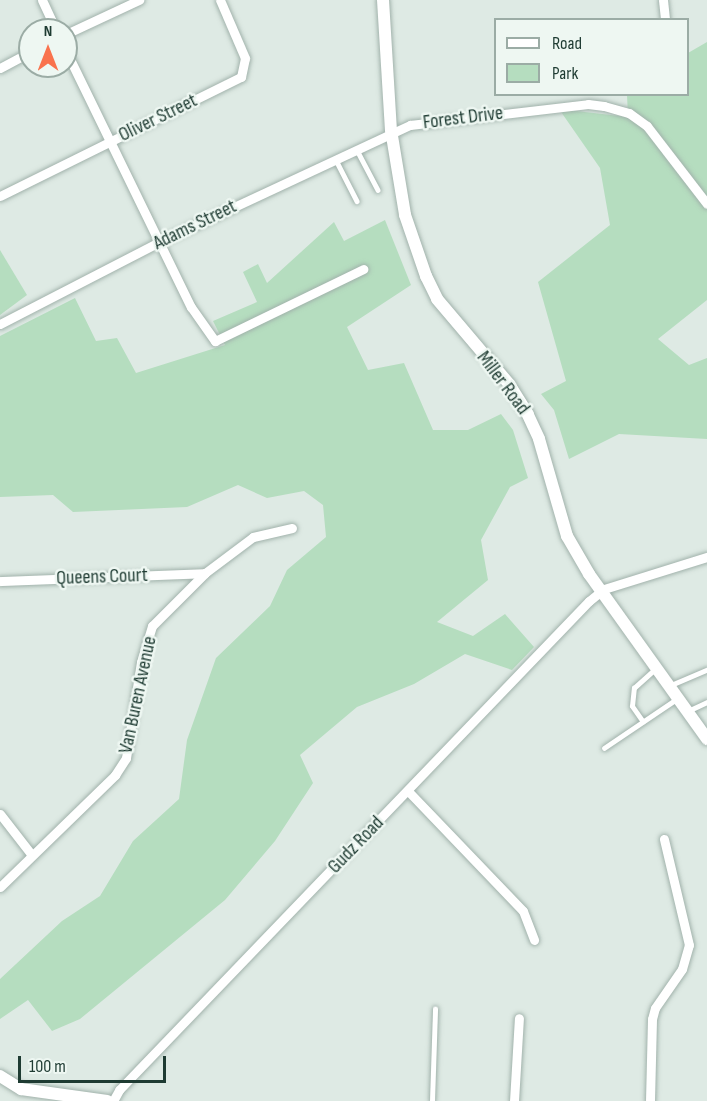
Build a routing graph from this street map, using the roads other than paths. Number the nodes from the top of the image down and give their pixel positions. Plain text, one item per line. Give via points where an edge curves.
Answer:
1 (42, 0) edge
2 (139, 0) edge
3 (220, 0) edge
4 (383, 0) edge
5 (663, 0) edge
6 (50, 18) edge
7 (665, 18) edge
8 (78, 28) edge
9 (18, 58) edge
10 (0, 68) edge
11 (78, 76) edge
12 (391, 130) junction
13 (110, 141) junction
14 (356, 147) junction
15 (334, 157) junction
16 (378, 190) dead end
17 (0, 196) edge
18 (357, 201) dead end
19 (707, 204) edge
20 (159, 242) junction
21 (363, 269) dead end
22 (0, 324) edge
23 (292, 528) dead end
24 (707, 557) edge
25 (205, 573) junction
26 (0, 581) edge
27 (601, 592) junction
28 (657, 667) junction
29 (707, 670) edge
30 (671, 685) junction
31 (680, 697) junction
32 (707, 702) edge
33 (690, 710) junction
34 (643, 722) junction
35 (707, 739) edge
36 (604, 748) dead end
37 (408, 791) junction
38 (0, 813) edge
39 (664, 839) dead end
40 (31, 854) junction
41 (0, 887) edge
42 (534, 940) dead end
43 (435, 1009) dead end
44 (519, 1017) dead end
45 (0, 1076) edge
46 (107, 1101) edge
47 (113, 1101) edge
48 (432, 1101) edge
49 (514, 1101) edge
50 (650, 1101) edge

1 - 6 street
2 - 8 street
3 - 13 street, Oliver Street via 245,58 241,77
4 - 12 street, Miller Road
5 - 7 street
9 - 10 street
11 - 13 street
12 - 14 street, Adams Street
12 - 19 street, Forest Drive via 493,114 604,106 629,113 647,126
12 - 27 street, Miller Road via 405,215 426,276 443,307 509,384 528,414 567,536
13 - 17 street, Oliver Street
13 - 20 street
14 - 15 street, Adams Street
14 - 16 lane
15 - 18 lane
15 - 20 street, Adams Street
20 - 21 street via 192,307 215,341
20 - 22 street, Adams Street
23 - 25 street, Van Buren Avenue via 253,537
24 - 27 street
25 - 26 street, Queens Court
25 - 40 street, Van Buren Avenue via 153,626 141,662 126,758 115,775
27 - 28 street, Miller Road
27 - 37 street, Gudz Road
28 - 30 street, Miller Road
28 - 34 lane via 633,688 632,706
29 - 30 lane
30 - 31 street, Miller Road
31 - 33 street, Miller Road
31 - 34 lane
32 - 33 lane
33 - 35 street, Miller Road
34 - 36 lane
37 - 42 street via 523,910
37 - 47 street, Gudz Road via 119,1090
38 - 40 street
39 - 50 street via 688,945 682,969 655,1008 652,1019
40 - 41 street, Van Buren Avenue
43 - 48 lane
44 - 49 street
45 - 46 street via 21,1089

